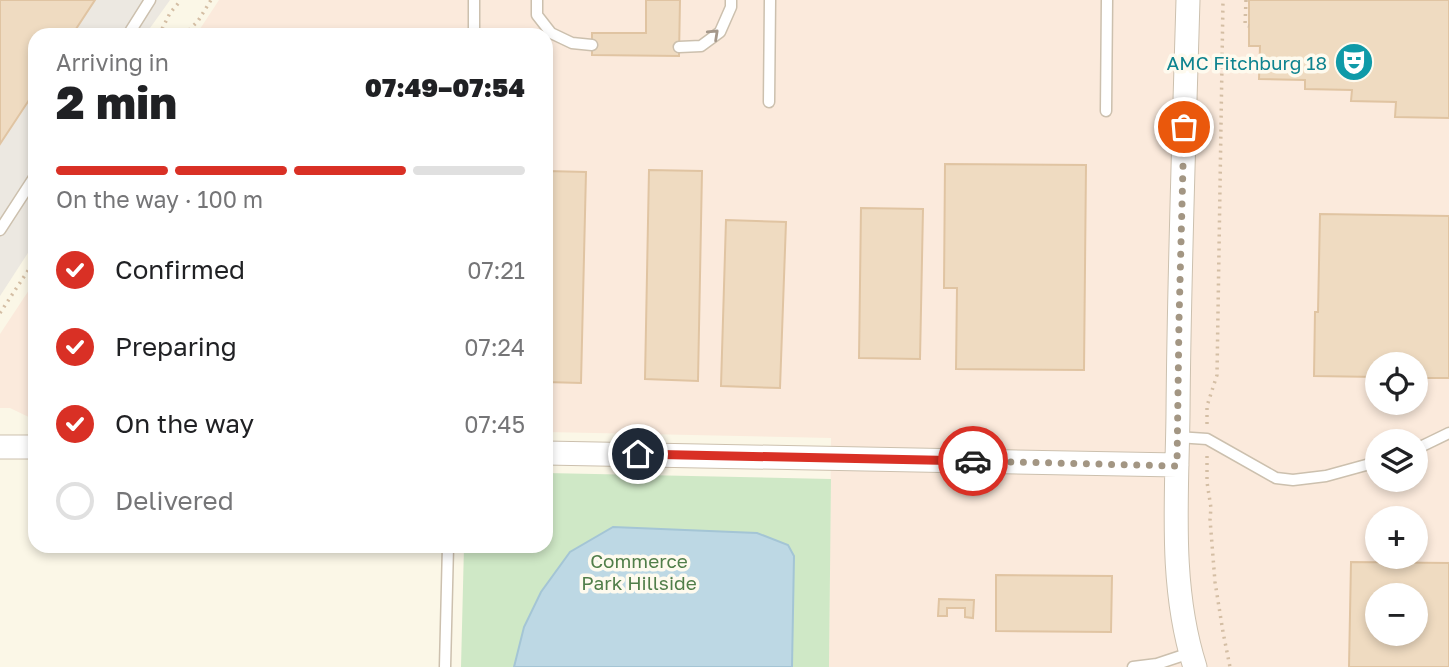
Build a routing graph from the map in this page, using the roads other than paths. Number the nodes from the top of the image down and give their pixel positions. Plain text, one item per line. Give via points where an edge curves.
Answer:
1 (150, 0) edge
2 (474, 0) edge
3 (537, 0) edge
4 (731, 0) edge
5 (770, 0) edge
6 (1107, 0) edge
7 (1188, 0) edge
8 (132, 28) edge
9 (474, 28) edge
10 (547, 28) edge
11 (553, 34) edge
12 (592, 45) dead end
13 (679, 47) dead end
14 (769, 102) dead end
15 (1106, 111) dead end
16 (28, 187) edge
17 (0, 230) edge
18 (1449, 433) edge
19 (1178, 437) junction
20 (1428, 443) edge
21 (0, 447) edge
22 (28, 447) edge
23 (553, 453) edge
24 (1365, 465) edge
25 (1177, 466) junction
26 (447, 553) edge
27 (1192, 660) edge
28 (444, 667) edge
29 (1133, 667) edge

1 - 8 lane
2 - 9 lane
3 - 10 lane via 537,15
13 -> 4 lane via 701,46 720,32
5 - 14 lane
6 - 15 lane
7 - 19 street
11 - 12 lane via 572,43
16 - 17 lane
18 - 20 lane
19 - 24 lane via 1207,439 1276,478 1326,476
19 - 25 street
21 - 22 street
23 - 25 street
25 - 27 street via 1176,556
26 - 28 lane
27 - 29 lane

